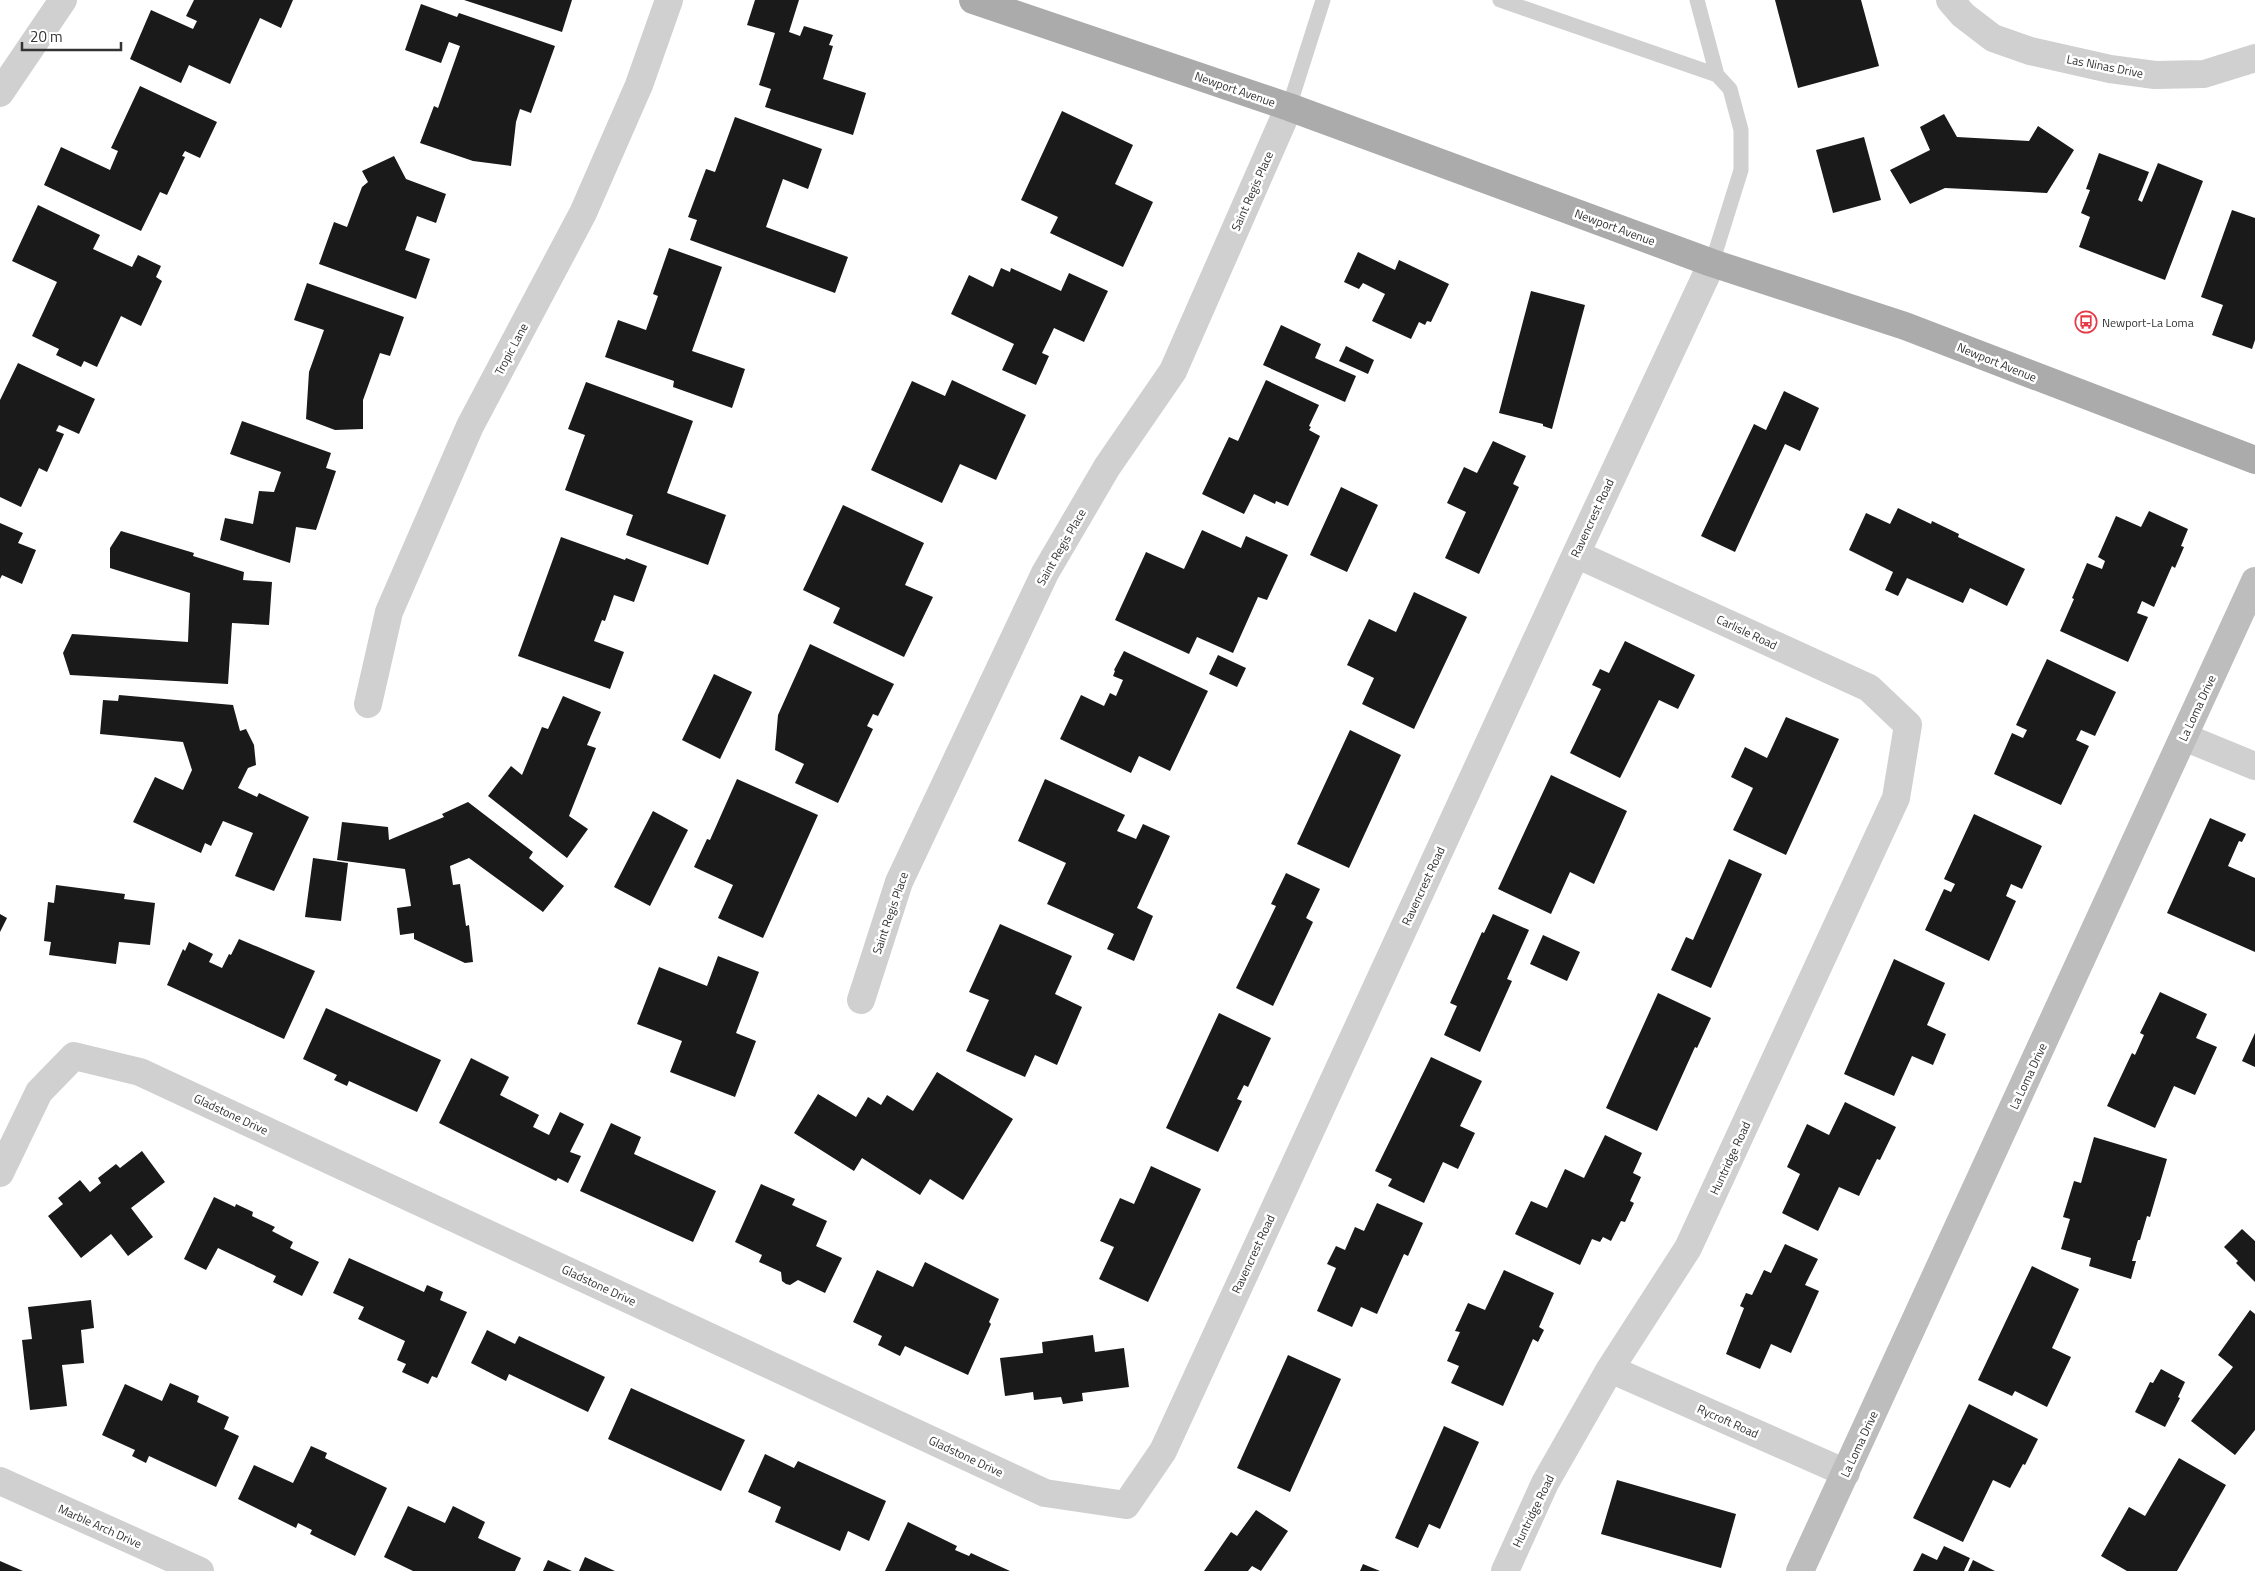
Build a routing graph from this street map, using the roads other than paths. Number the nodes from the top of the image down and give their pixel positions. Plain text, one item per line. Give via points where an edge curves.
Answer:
1 (63, 0) edge
2 (668, 0) edge
3 (973, 0) edge
4 (1323, 0) edge
5 (1500, 0) edge
6 (1697, 0) edge
7 (1956, 8) edge
8 (2255, 58) edge
9 (1716, 75) junction
10 (0, 93) edge
11 (1289, 107) junction
12 (1712, 263) junction
13 (2255, 460) edge
14 (1576, 554) junction
15 (2255, 581) edge
16 (368, 704) dead end
17 (1908, 725) joint
18 (2184, 737) junction
19 (2255, 766) edge
20 (861, 1000) dead end
21 (0, 1173) edge
22 (1610, 1369) junction
23 (1846, 1472) junction
24 (0, 1481) edge
25 (1126, 1505) joint
26 (200, 1571) edge
27 (1504, 1571) edge
28 (1800, 1571) edge

1 - 10 street
2 - 16 street, Tropic Lane via 639,85 583,213 470,426 389,612
3 - 11 main road, Newport Avenue
4 - 11 lane
5 - 9 lane
6 - 9 lane
7 - 8 street, Las Ninas Drive via 1993,38 2030,51 2110,70 2155,76 2204,74
9 - 12 lane via 1730,89 1741,130 1741,170
11 - 12 main road, Newport Avenue
11 - 20 street, Saint Regis Place via 1173,372 1107,467 1041,581 899,882
12 - 13 main road, Newport Avenue via 1906,326
12 - 14 street, Ravencrest Road
14 - 17 street, Carlisle Road via 1869,688
14 - 25 street, Ravencrest Road via 1163,1451
15 - 18 main road, La Loma Drive
17 - 22 street, Huntridge Road via 1896,798 1851,897 1688,1248
18 - 19 street
18 - 23 main road, La Loma Drive
21 - 25 street, Gladstone Drive via 39,1092 74,1056 140,1072 1045,1493
22 - 23 street, Rycroft Road
22 - 27 street, Huntridge Road via 1545,1483
23 - 28 main road, La Loma Drive
24 - 26 street, Marble Arch Drive

